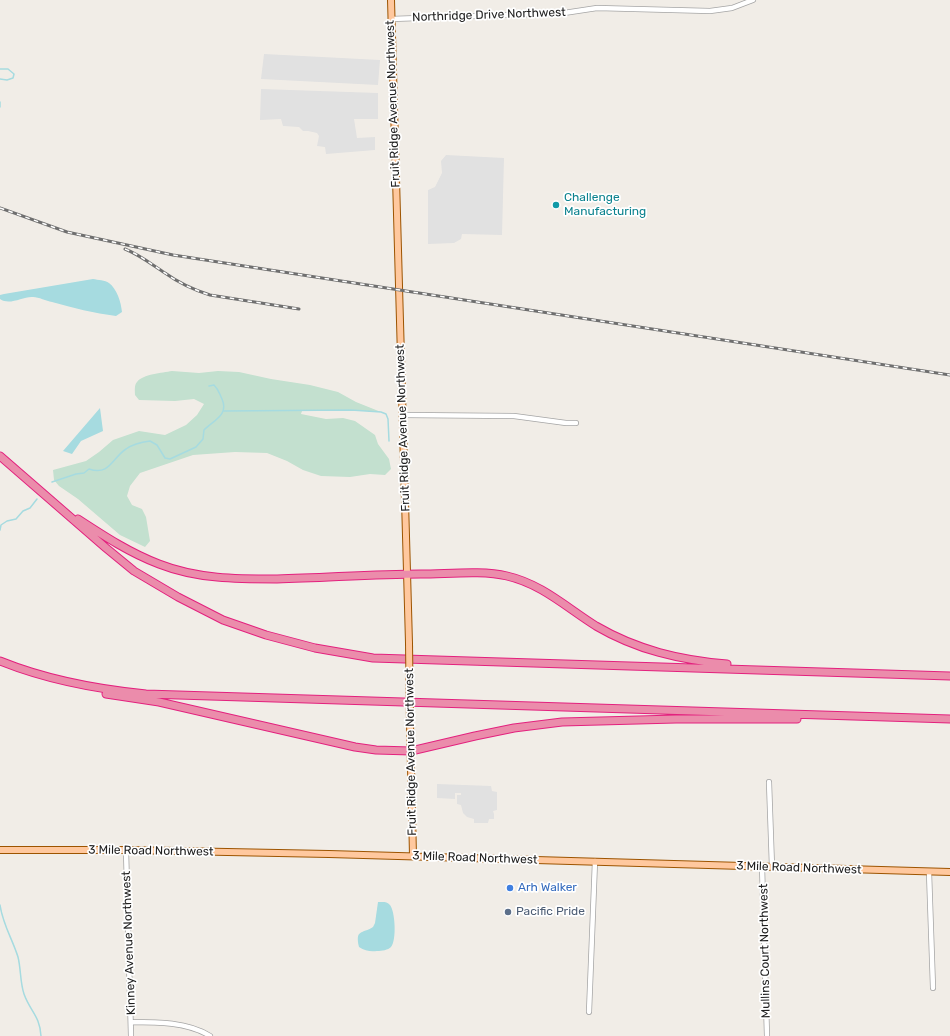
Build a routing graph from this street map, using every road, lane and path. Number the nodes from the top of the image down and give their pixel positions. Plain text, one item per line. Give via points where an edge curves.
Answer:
1 (391, 0) edge
2 (753, 0) edge
3 (391, 19) junction
4 (403, 416) junction
5 (576, 423) dead end
6 (0, 456) edge
7 (50, 500) junction
8 (407, 574) junction
9 (0, 661) edge
10 (803, 671) junction
11 (950, 676) edge
12 (70, 683) junction
13 (916, 718) junction
14 (950, 719) edge
15 (411, 751) junction
16 (769, 782) dead end
17 (0, 850) edge
18 (126, 850) junction
19 (413, 856) junction
20 (595, 862) junction
21 (762, 866) junction
22 (772, 867) junction
23 (929, 872) junction
24 (950, 872) edge
25 (933, 988) dead end
26 (589, 1012) dead end
27 (131, 1022) junction
28 (131, 1036) edge
29 (210, 1036) edge
30 (767, 1036) edge

1 - 3 main road, Fruit Ridge Avenue Northwest
2 - 3 street, Northridge Drive Northwest via 732,8 710,10 597,8 564,13
3 - 4 main road, Fruit Ridge Avenue Northwest
4 - 5 street via 514,416
4 - 8 main road, Fruit Ridge Avenue Northwest
6 - 7 highway
7 - 8 highway via 129,551 184,572 244,579
7 - 10 highway via 134,570 178,597 223,620 315,648 373,658
8 - 10 highway via 508,576 535,585 611,634 651,651 700,661
8 - 15 main road, Fruit Ridge Avenue Northwest, bridge
9 - 12 highway
10 - 11 highway
12 - 13 highway via 166,695
12 - 15 highway via 107,694 167,704 355,747
13 - 14 highway
13 - 15 highway via 566,722 514,728
15 - 19 main road, Fruit Ridge Avenue Northwest
16 - 22 street, Mullins Court Northwest
17 - 18 main road, 3 Mile Road Northwest
18 - 19 main road, 3 Mile Road Northwest
18 - 27 street, Kinney Avenue Northwest
19 - 20 main road, 3 Mile Road Northwest
20 - 21 main road, 3 Mile Road Northwest
20 - 26 street
21 - 22 main road, 3 Mile Road Northwest
21 - 30 street, Mullins Court Northwest
22 - 23 main road, 3 Mile Road Northwest
23 - 24 main road, 3 Mile Road Northwest
23 - 25 street
27 - 28 street, Kinney Avenue Northwest
27 - 29 street via 172,1024 201,1030

